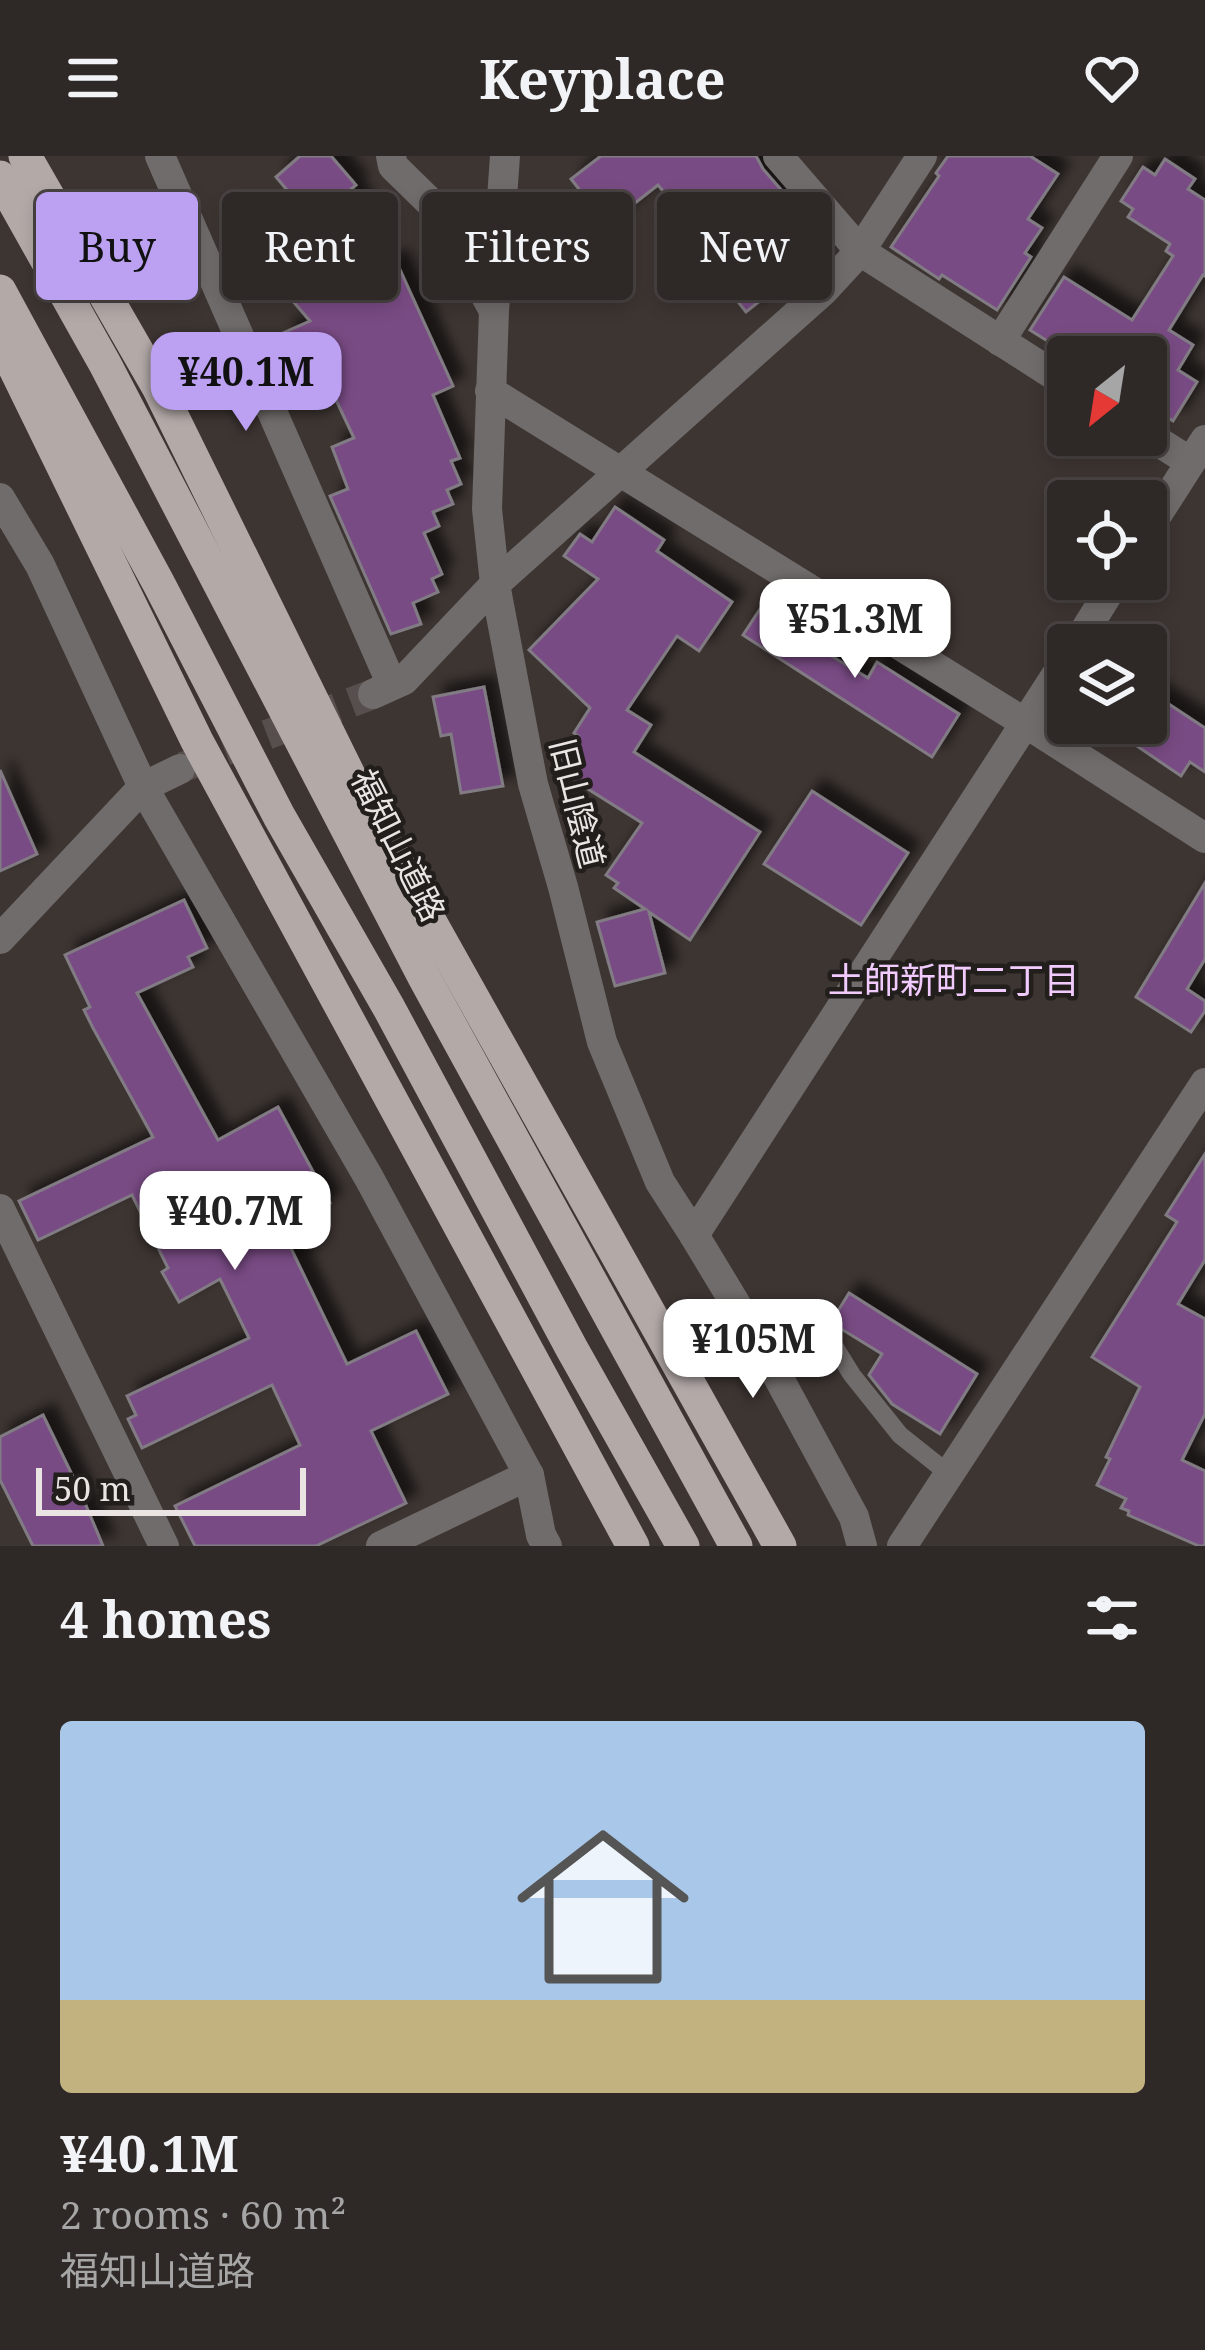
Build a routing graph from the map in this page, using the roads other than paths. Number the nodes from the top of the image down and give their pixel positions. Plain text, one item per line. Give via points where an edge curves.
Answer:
1 (25, 156) edge
2 (160, 156) edge
3 (391, 156) edge
4 (505, 156) edge
5 (778, 156) edge
6 (922, 156) edge
7 (1118, 156) edge
8 (0, 177) edge
9 (860, 251) junction
10 (0, 291) edge
11 (494, 311) junction
12 (0, 338) edge
13 (1000, 340) junction
14 (1047, 370) edge
15 (490, 391) junction
16 (1167, 441) edge
17 (1197, 450) edge
18 (620, 472) junction
19 (0, 498) edge
20 (1167, 498) edge
21 (495, 584) junction
22 (1047, 691) edge
23 (1027, 724) junction
24 (180, 769) tunnel mouth
25 (142, 787) junction
26 (1205, 838) edge
27 (0, 939) edge
28 (1205, 1083) edge
29 (0, 1209) edge
30 (694, 1235) junction
31 (764, 1351) junction
32 (949, 1474) junction
33 (530, 1475) junction
34 (164, 1546) edge
35 (381, 1546) edge
36 (547, 1546) edge
37 (633, 1546) edge
38 (682, 1546) edge
39 (736, 1546) edge
40 (780, 1546) edge
41 (862, 1546) edge
42 (902, 1546) edge

1 - 40 highway via 158,387 356,788
2 - 21 street via 382,689 404,680
3 - 11 street via 440,212
4 - 11 street, 旧山陰道
5 - 9 street
6 - 9 street
7 - 13 street
8 - 39 highway, 福知山道路
9 - 13 street
9 - 18 street
10 - 38 highway via 278,816
11 - 15 street, 旧山陰道
12 - 37 highway via 197,741
13 - 14 street
15 - 18 street
15 - 21 street, 旧山陰道 via 487,509
16 - 17 street
17 - 20 street
18 - 21 street
18 - 23 street
19 - 25 street
21 - 30 street, 旧山陰道 via 532,784 602,1042 660,1182
22 - 23 street
23 - 26 street
23 - 30 street
24 - 25 street
25 - 27 street
25 - 33 street
28 - 32 street
29 - 34 street
30 - 31 street, 旧山陰道
31 - 32 lane via 821,1324 900,1435
31 - 41 street, 旧山陰道
32 - 42 street
33 - 35 street
33 - 36 street

